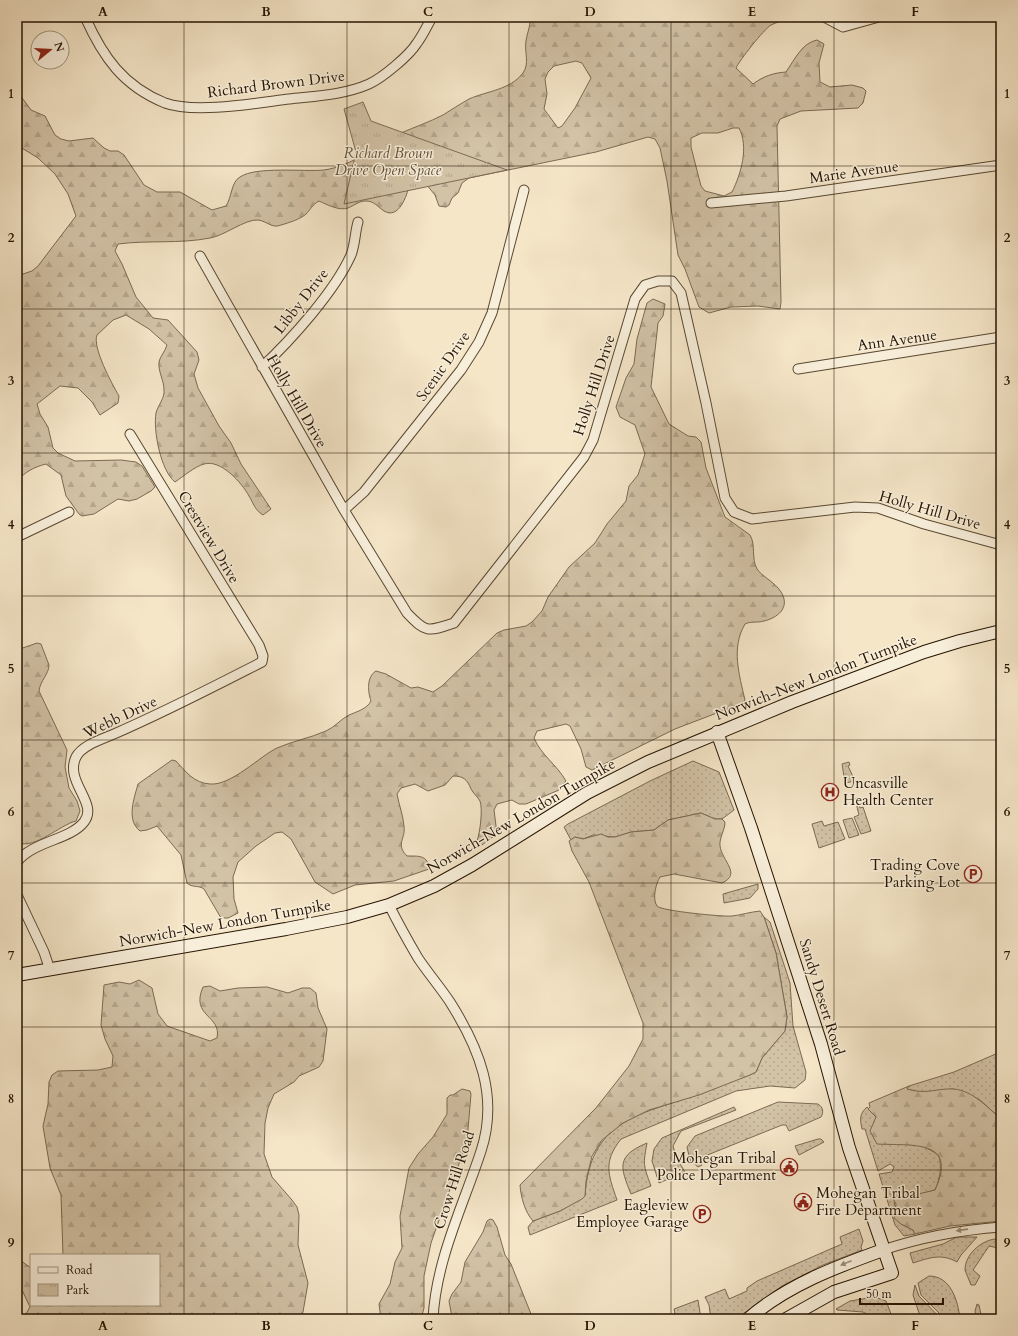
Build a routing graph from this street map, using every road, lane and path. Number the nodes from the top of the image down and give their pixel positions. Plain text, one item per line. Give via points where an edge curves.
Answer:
1 (86, 17) edge
2 (432, 17) edge
3 (824, 17) edge
4 (879, 17) edge
5 (1001, 165) edge
6 (524, 190) dead end
7 (711, 203) dead end
8 (358, 222) dead end
9 (200, 256) dead end
10 (1001, 337) edge
11 (262, 367) junction
12 (798, 368) dead end
13 (130, 434) dead end
14 (344, 510) junction
15 (69, 512) dead end
16 (17, 538) edge
17 (1001, 545) edge
18 (1001, 631) edge
19 (263, 656) joint
20 (717, 732) junction
21 (17, 862) edge
22 (17, 895) edge
23 (389, 905) junction
24 (50, 970) junction
25 (17, 975) edge
26 (1001, 1227) edge
27 (883, 1250) junction
28 (433, 1319) edge
29 (748, 1319) edge
30 (786, 1319) edge

1 - 2 street, Richard Brown Drive via 98,44 118,72 140,89 166,103 195,107 230,106 340,92 369,84 395,65 417,44
3 - 4 street via 842,27
5 - 7 street, Marie Avenue via 825,191
6 - 14 street, Scenic Drive via 492,313 479,342 461,370 364,492
8 - 11 street, Libby Drive via 351,254 337,281 281,350
9 - 11 street, Holly Hill Drive
10 - 12 street, Ann Avenue
11 - 14 street, Holly Hill Drive
13 - 19 street, Crestview Drive via 259,645
14 - 17 street, Holly Hill Drive via 407,613 421,627 434,630 454,623 584,457 602,412 636,299 645,285 658,281 672,281 681,293 725,498 734,512 752,519 855,507 878,508 924,524
15 - 16 street
18 - 20 main road, Norwich-New London Turnpike via 960,640 924,652
19 - 21 street, Webb Drive via 262,662 162,713 99,740 77,756 73,766 74,778 88,807 84,823 32,849
20 - 23 main road, Norwich-New London Turnpike via 648,762 594,790 472,866
20 - 27 main road, Sandy Desert Road via 752,828 821,1044 849,1148
22 - 24 street
23 - 24 main road, Norwich-New London Turnpike via 347,917
23 - 28 street, Crow Hill Road via 418,958 450,1002 469,1035 479,1056 488,1103 482,1149 445,1252 434,1301
24 - 25 main road, Norwich-New London Turnpike
26 -> 27 street via 975,1228 930,1236
27 -> 29 main road via 829,1270 803,1283
27 - 30 main road, Sandy Desert Road via 892,1273 834,1292

